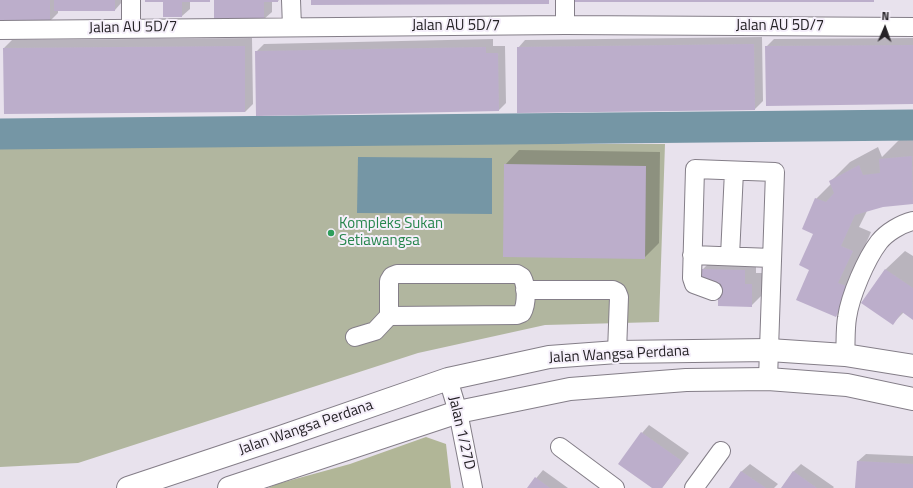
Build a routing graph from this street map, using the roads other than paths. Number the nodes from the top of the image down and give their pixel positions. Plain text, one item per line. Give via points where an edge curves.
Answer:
1 (131, 0) edge
2 (291, 0) edge
3 (565, 0) edge
4 (565, 25) junction
5 (913, 26) edge
6 (292, 27) junction
7 (131, 28) junction
8 (0, 30) edge
9 (734, 171) junction
10 (913, 221) edge
11 (692, 255) junction
12 (730, 256) junction
13 (772, 258) junction
14 (525, 290) junction
15 (714, 291) dead end
16 (389, 316) junction
17 (355, 337) dead end
18 (769, 350) junction
19 (617, 352) junction
20 (845, 355) junction
21 (913, 366) edge
22 (448, 379) junction
23 (768, 379) junction
24 (913, 399) edge
25 (458, 412) junction
26 (560, 447) dead end
27 (721, 451) dead end
28 (128, 488) edge
29 (229, 488) edge
30 (473, 488) edge
31 (615, 488) edge
32 (694, 488) edge

1 - 7 street
2 - 6 street
3 - 4 street
4 - 5 street, Jalan AU 5D/7
4 - 6 street, Jalan AU 5D/7
6 - 7 street, Jalan AU 5D/7
7 - 8 street, Jalan AU 5D/7
9 - 11 street via 695,169
9 - 12 street
9 - 13 street via 775,172
10 - 20 street via 895,229 880,241 866,262 847,317
11 - 12 street
11 - 15 street via 694,284
12 - 13 street
13 - 18 street
14 - 16 street via 525,308 517,315
14 - 16 street via 522,276 517,274 397,274 389,281
14 - 19 street via 617,292
16 - 17 street via 375,331
18 - 19 main road, Jalan Wangsa Perdana
18 - 20 main road, Jalan Wangsa Perdana
18 - 23 street
19 - 22 main road, Jalan Wangsa Perdana via 549,357
20 - 21 main road, Jalan Wangsa Perdana
22 - 25 street, Jalan 1/27D
22 - 28 main road, Jalan Wangsa Perdana
23 - 24 main road, Jalan Wangsa Perdana via 847,385
23 - 25 main road, Jalan Wangsa Perdana via 686,380 570,389
25 - 29 main road, Jalan Wangsa Perdana
25 - 30 street, Jalan 1/27D
26 - 31 street
27 - 32 street

